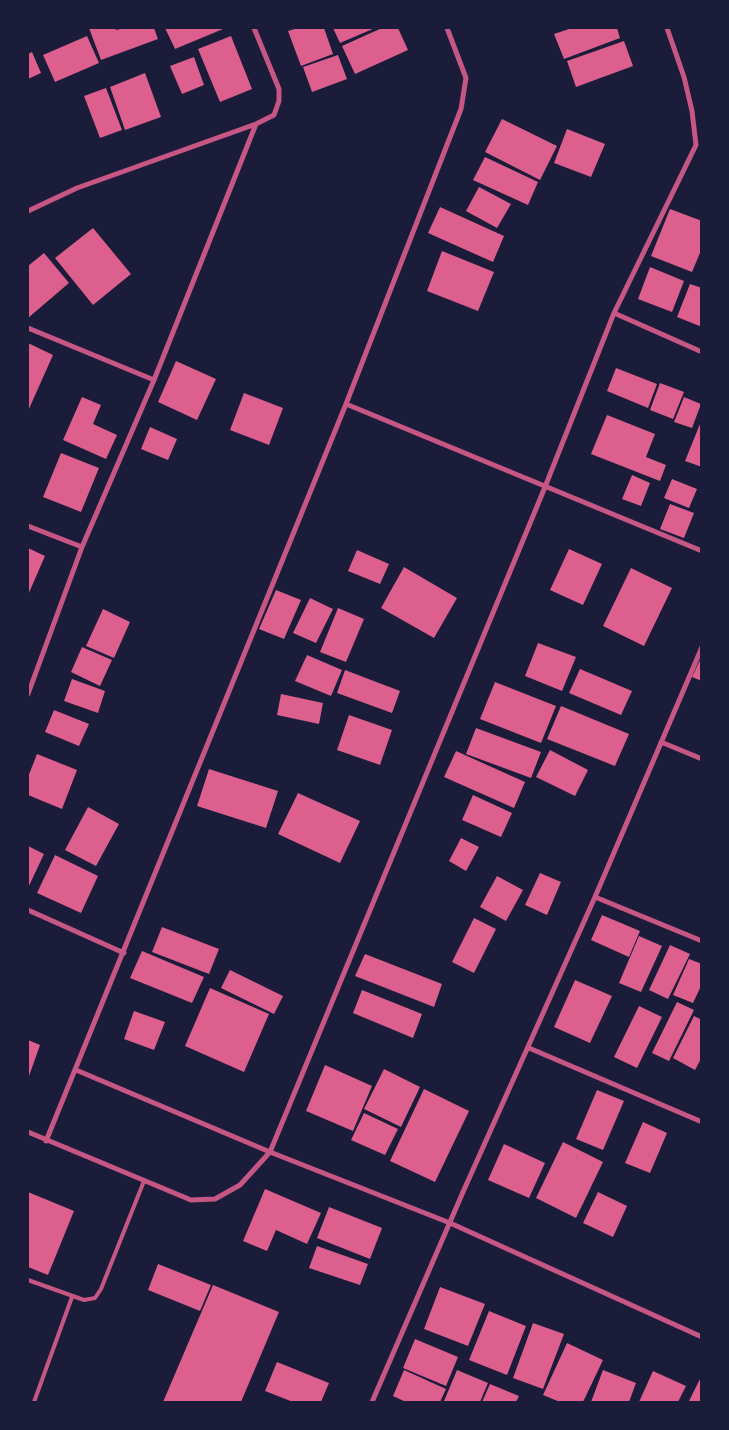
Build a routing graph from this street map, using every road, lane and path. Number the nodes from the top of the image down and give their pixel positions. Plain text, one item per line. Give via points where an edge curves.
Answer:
1 (254, 28) edge
2 (447, 28) edge
3 (667, 28) edge
4 (256, 124) junction
5 (696, 145) junction
6 (702, 148) edge
7 (28, 210) edge
8 (614, 314) junction
9 (28, 328) edge
10 (702, 352) edge
11 (154, 380) junction
12 (346, 404) junction
13 (545, 487) junction
14 (28, 526) edge
15 (82, 547) junction
16 (702, 551) edge
17 (702, 646) edge
18 (28, 694) edge
19 (661, 742) junction
20 (702, 759) edge
21 (595, 897) junction
22 (28, 910) edge
23 (702, 941) edge
24 (124, 953) junction
25 (529, 1048) junction
26 (76, 1070) junction
27 (702, 1122) edge
28 (28, 1132) edge
29 (46, 1140) junction
30 (270, 1152) junction
31 (144, 1181) junction
32 (450, 1223) junction
33 (28, 1280) edge
34 (72, 1297) junction
35 (702, 1337) edge
36 (34, 1402) edge
37 (372, 1402) edge

1 - 4 street via 280,89 280,101 274,115
2 - 12 street via 466,78 461,109
3 - 5 street via 684,77
4 - 7 street via 77,188
4 - 11 street
5 - 6 street
5 - 8 street
8 - 10 street
8 - 13 street
9 - 11 street
11 - 15 street
12 - 13 street
12 - 24 street
13 - 16 street
13 - 30 street
14 - 15 street
15 - 18 street
17 - 19 street
19 - 20 street
19 - 21 street
21 - 23 street
21 - 25 street
22 - 24 street
24 - 26 street
25 - 27 street
25 - 32 street
26 - 29 street
26 - 30 street
28 - 29 street
29 - 31 street
30 - 31 street via 240,1185 215,1199 191,1200
30 - 32 street
31 - 34 lane via 101,1289 95,1298
32 - 35 street
32 - 37 street
33 - 34 lane
34 - 36 lane

